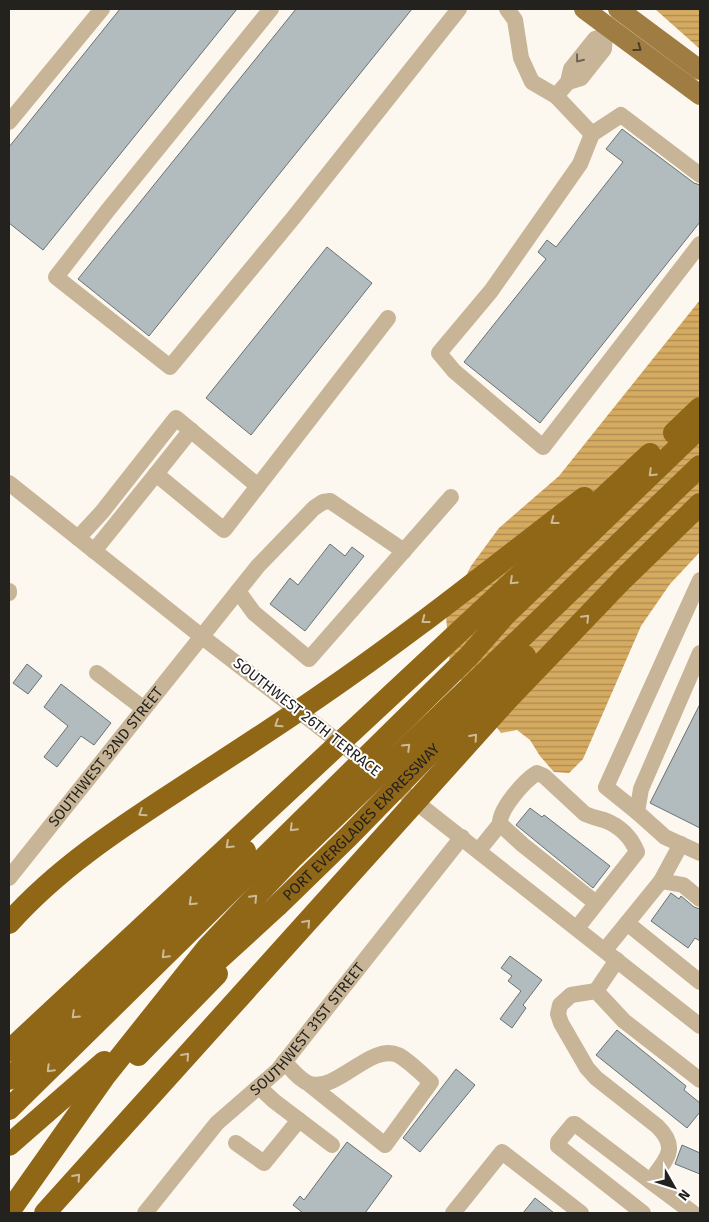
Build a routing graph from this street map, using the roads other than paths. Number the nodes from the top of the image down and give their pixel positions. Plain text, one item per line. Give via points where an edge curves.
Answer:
1 (102, 9) edge
2 (271, 9) edge
3 (459, 9) edge
4 (507, 9) edge
5 (584, 9) edge
6 (614, 22) edge
7 (700, 70) edge
8 (700, 95) edge
9 (556, 96) junction
10 (9, 122) edge
11 (592, 134) junction
12 (700, 175) edge
13 (700, 244) edge
14 (388, 318) dead end
15 (697, 418) edge
16 (192, 430) junction
17 (700, 466) edge
18 (156, 474) junction
19 (9, 483) edge
20 (700, 485) edge
21 (258, 486) junction
22 (451, 497) dead end
23 (700, 504) edge
24 (78, 538) junction
25 (94, 551) junction
26 (404, 551) junction
27 (700, 580) edge
28 (238, 590) junction
29 (201, 636) junction
30 (700, 653) edge
31 (98, 673) dead end
32 (144, 708) junction
33 (315, 784) junction
34 (637, 812) junction
35 (500, 824) junction
36 (349, 836) junction
37 (462, 837) junction
38 (681, 844) junction
39 (479, 850) junction
40 (700, 853) edge
41 (9, 878) edge
42 (661, 880) junction
43 (700, 899) edge
44 (596, 903) junction
45 (276, 906) junction
46 (9, 923) edge
47 (627, 923) junction
48 (577, 928) junction
49 (611, 955) junction
50 (698, 977) edge
51 (596, 991) junction
52 (700, 1026) edge
53 (9, 1051) edge
54 (284, 1062) junction
55 (9, 1079) edge
56 (700, 1080) edge
57 (309, 1084) junction
58 (260, 1087) junction
59 (9, 1109) edge
60 (299, 1120) junction
61 (9, 1128) edge
62 (236, 1143) dead end
63 (9, 1145) edge
64 (332, 1145) dead end
65 (650, 1181) junction
66 (9, 1185) edge
67 (9, 1212) edge
68 (45, 1213) edge
69 (145, 1213) edge
70 (453, 1213) edge
71 (581, 1213) edge
72 (643, 1213) edge
73 (693, 1213) edge

1 - 10 street
2 - 3 street via 56,277 170,367
4 - 9 street via 515,20 520,58 532,82
5 - 6 main road
6 - 7 main road
6 -> 8 main road
6 - 9 street via 595,39 571,69 568,82
9 - 11 street
11 - 12 street via 621,115
11 - 13 street via 580,164 491,291 439,353 454,371 543,447
14 - 21 street
15 -> 33 highway
15 -> 33 highway via 469,656
15 -> 46 highway via 389,648 130,821 70,865
16 - 18 street
16 - 21 street
16 - 24 street via 176,418
67 -> 17 highway via 105,1076 207,948 293,857
18 - 21 street via 224,530
18 - 25 street
19 - 24 street, SOUTHWEST 26TH TERRACE
20 - 36 highway, PORT EVERGLADES EXPRESSWAY via 514,666
22 - 26 street
68 -> 23 highway via 507,700
24 - 25 street, SOUTHWEST 26TH TERRACE
25 - 29 street, SOUTHWEST 26TH TERRACE
26 - 28 street, SOUTHWEST 32ND STREET via 330,501 322,502
26 - 28 street via 310,659 254,613
27 - 34 street via 606,787
28 - 29 street, SOUTHWEST 32ND STREET
29 - 32 street, SOUTHWEST 32ND STREET
29 - 37 street, SOUTHWEST 26TH TERRACE
30 - 34 street via 641,789
31 - 32 street
32 - 41 street, SOUTHWEST 32ND STREET
33 -> 53 highway
33 -> 55 highway
33 -> 59 highway
34 - 38 street via 666,837
35 - 39 street
35 - 44 street
35 - 44 street via 501,813 537,773 585,814 605,820 625,832 637,852
36 - 45 highway, PORT EVERGLADES EXPRESSWAY
36 - 66 highway via 291,900
37 - 39 street, SOUTHWEST 26TH TERRACE
37 - 54 street, SOUTHWEST 31ST STREET
38 - 40 street
38 - 42 street
39 - 48 street, SOUTHWEST 26TH TERRACE
42 - 43 street via 683,885
42 - 47 street
44 - 48 street
45 - 61 highway via 248,924 72,1078
45 - 63 highway, PORT EVERGLADES EXPRESSWAY via 154,1019
47 - 49 street
47 - 50 street
48 - 49 street, SOUTHWEST 26TH TERRACE
49 - 51 street
49 - 52 street, SOUTHWEST 26TH TERRACE
51 - 56 street via 624,1021
51 - 65 street via 571,996 560,1005 558,1014 587,1068 666,1135 670,1144 668,1154
54 - 57 street
54 - 58 street, SOUTHWEST 31ST STREET
57 - 57 street via 328,1082 378,1054 398,1055 432,1082 385,1145
58 - 60 street
58 - 69 street, SOUTHWEST 31ST STREET via 217,1123
60 - 62 street via 264,1163
60 - 64 street
65 - 72 street via 576,1124 558,1142 558,1146
65 - 73 street
70 - 71 street via 502,1152

